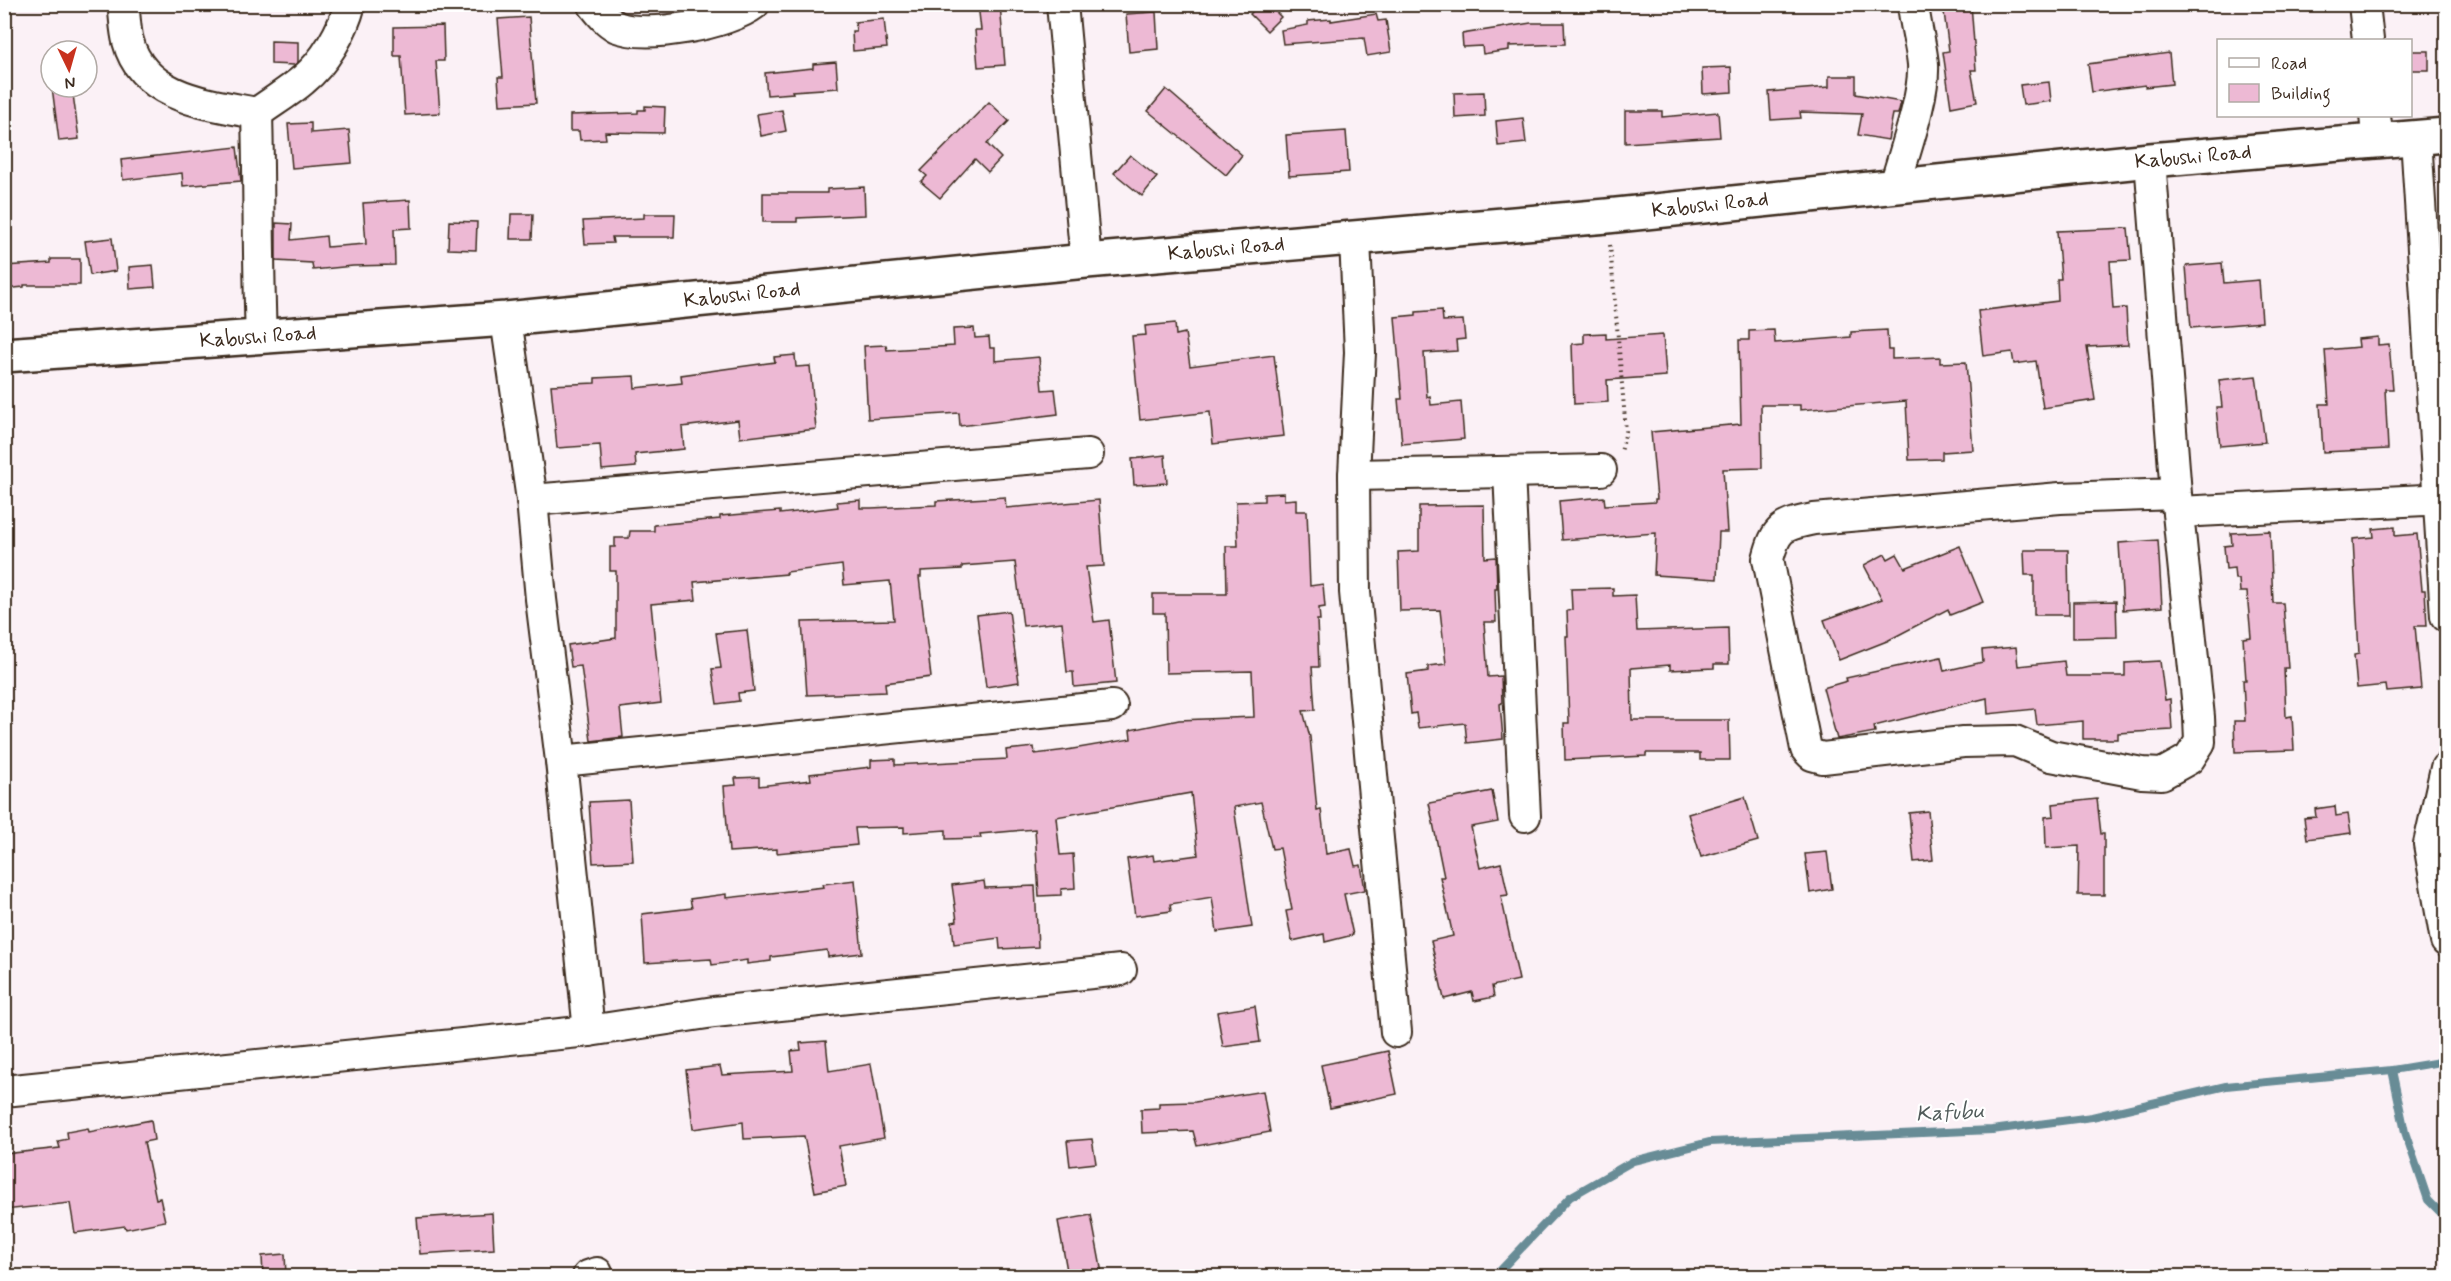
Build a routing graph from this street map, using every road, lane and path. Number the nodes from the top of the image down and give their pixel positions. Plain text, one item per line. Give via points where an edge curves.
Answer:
1 (123, 4) edge
2 (350, 4) edge
3 (593, 4) edge
4 (754, 4) edge
5 (1062, 4) edge
6 (1913, 4) edge
7 (2364, 4) edge
8 (2368, 39) edge
9 (256, 113) junction
10 (2376, 128) edge
11 (2431, 136) edge
12 (2150, 160) junction
13 (1895, 186) junction
14 (1607, 216) junction
15 (1355, 239) junction
16 (1086, 261) junction
17 (506, 319) junction
18 (261, 337) junction
19 (4, 355) edge
20 (1088, 454) dead end
21 (1601, 470) joint
22 (1509, 472) junction
23 (1354, 475) junction
24 (532, 500) junction
25 (2443, 500) edge
26 (2177, 503) junction
27 (2446, 616) edge
28 (1112, 706) dead end
29 (561, 761) junction
30 (2446, 768) edge
31 (1526, 816) dead end
32 (2446, 940) edge
33 (1121, 970) dead end
34 (589, 1030) junction
35 (1396, 1032) dead end
36 (4, 1091) edge

1 - 9 street via 128,42 142,72 169,92
2 - 9 street via 330,48 305,79
3 - 4 street via 617,27 642,32 708,22
5 - 16 street
6 - 13 street via 1923,65 1917,107
7 - 8 street
9 - 18 street
10 - 11 main road, Kabushi Road
10 - 12 main road, Kabushi Road
11 - 25 street
12 - 13 main road, Kabushi Road
12 - 26 street
13 - 14 main road, Kabushi Road
14 - 15 main road, Kabushi Road
14 - 21 path via 1626,431 1621,454
15 - 16 main road, Kabushi Road
15 - 23 street via 1360,352
16 - 17 main road, Kabushi Road
17 - 18 main road, Kabushi Road
17 - 24 street
18 - 19 main road, Kabushi Road
20 - 24 street
21 - 22 street
22 - 23 street
22 - 31 street
23 - 35 street via 1355,592
24 - 29 street
25 - 26 street
25 - 27 street
26 - 26 street via 2199,717 2200,742 2189,759 2162,774 2051,756 2015,741 1963,742 1823,758 1806,749 1768,559 1774,537 1785,527 1814,519 2025,501
28 - 29 street
29 - 34 street
30 - 32 street via 2429,844
33 - 34 street via 714,1012
34 - 36 street

